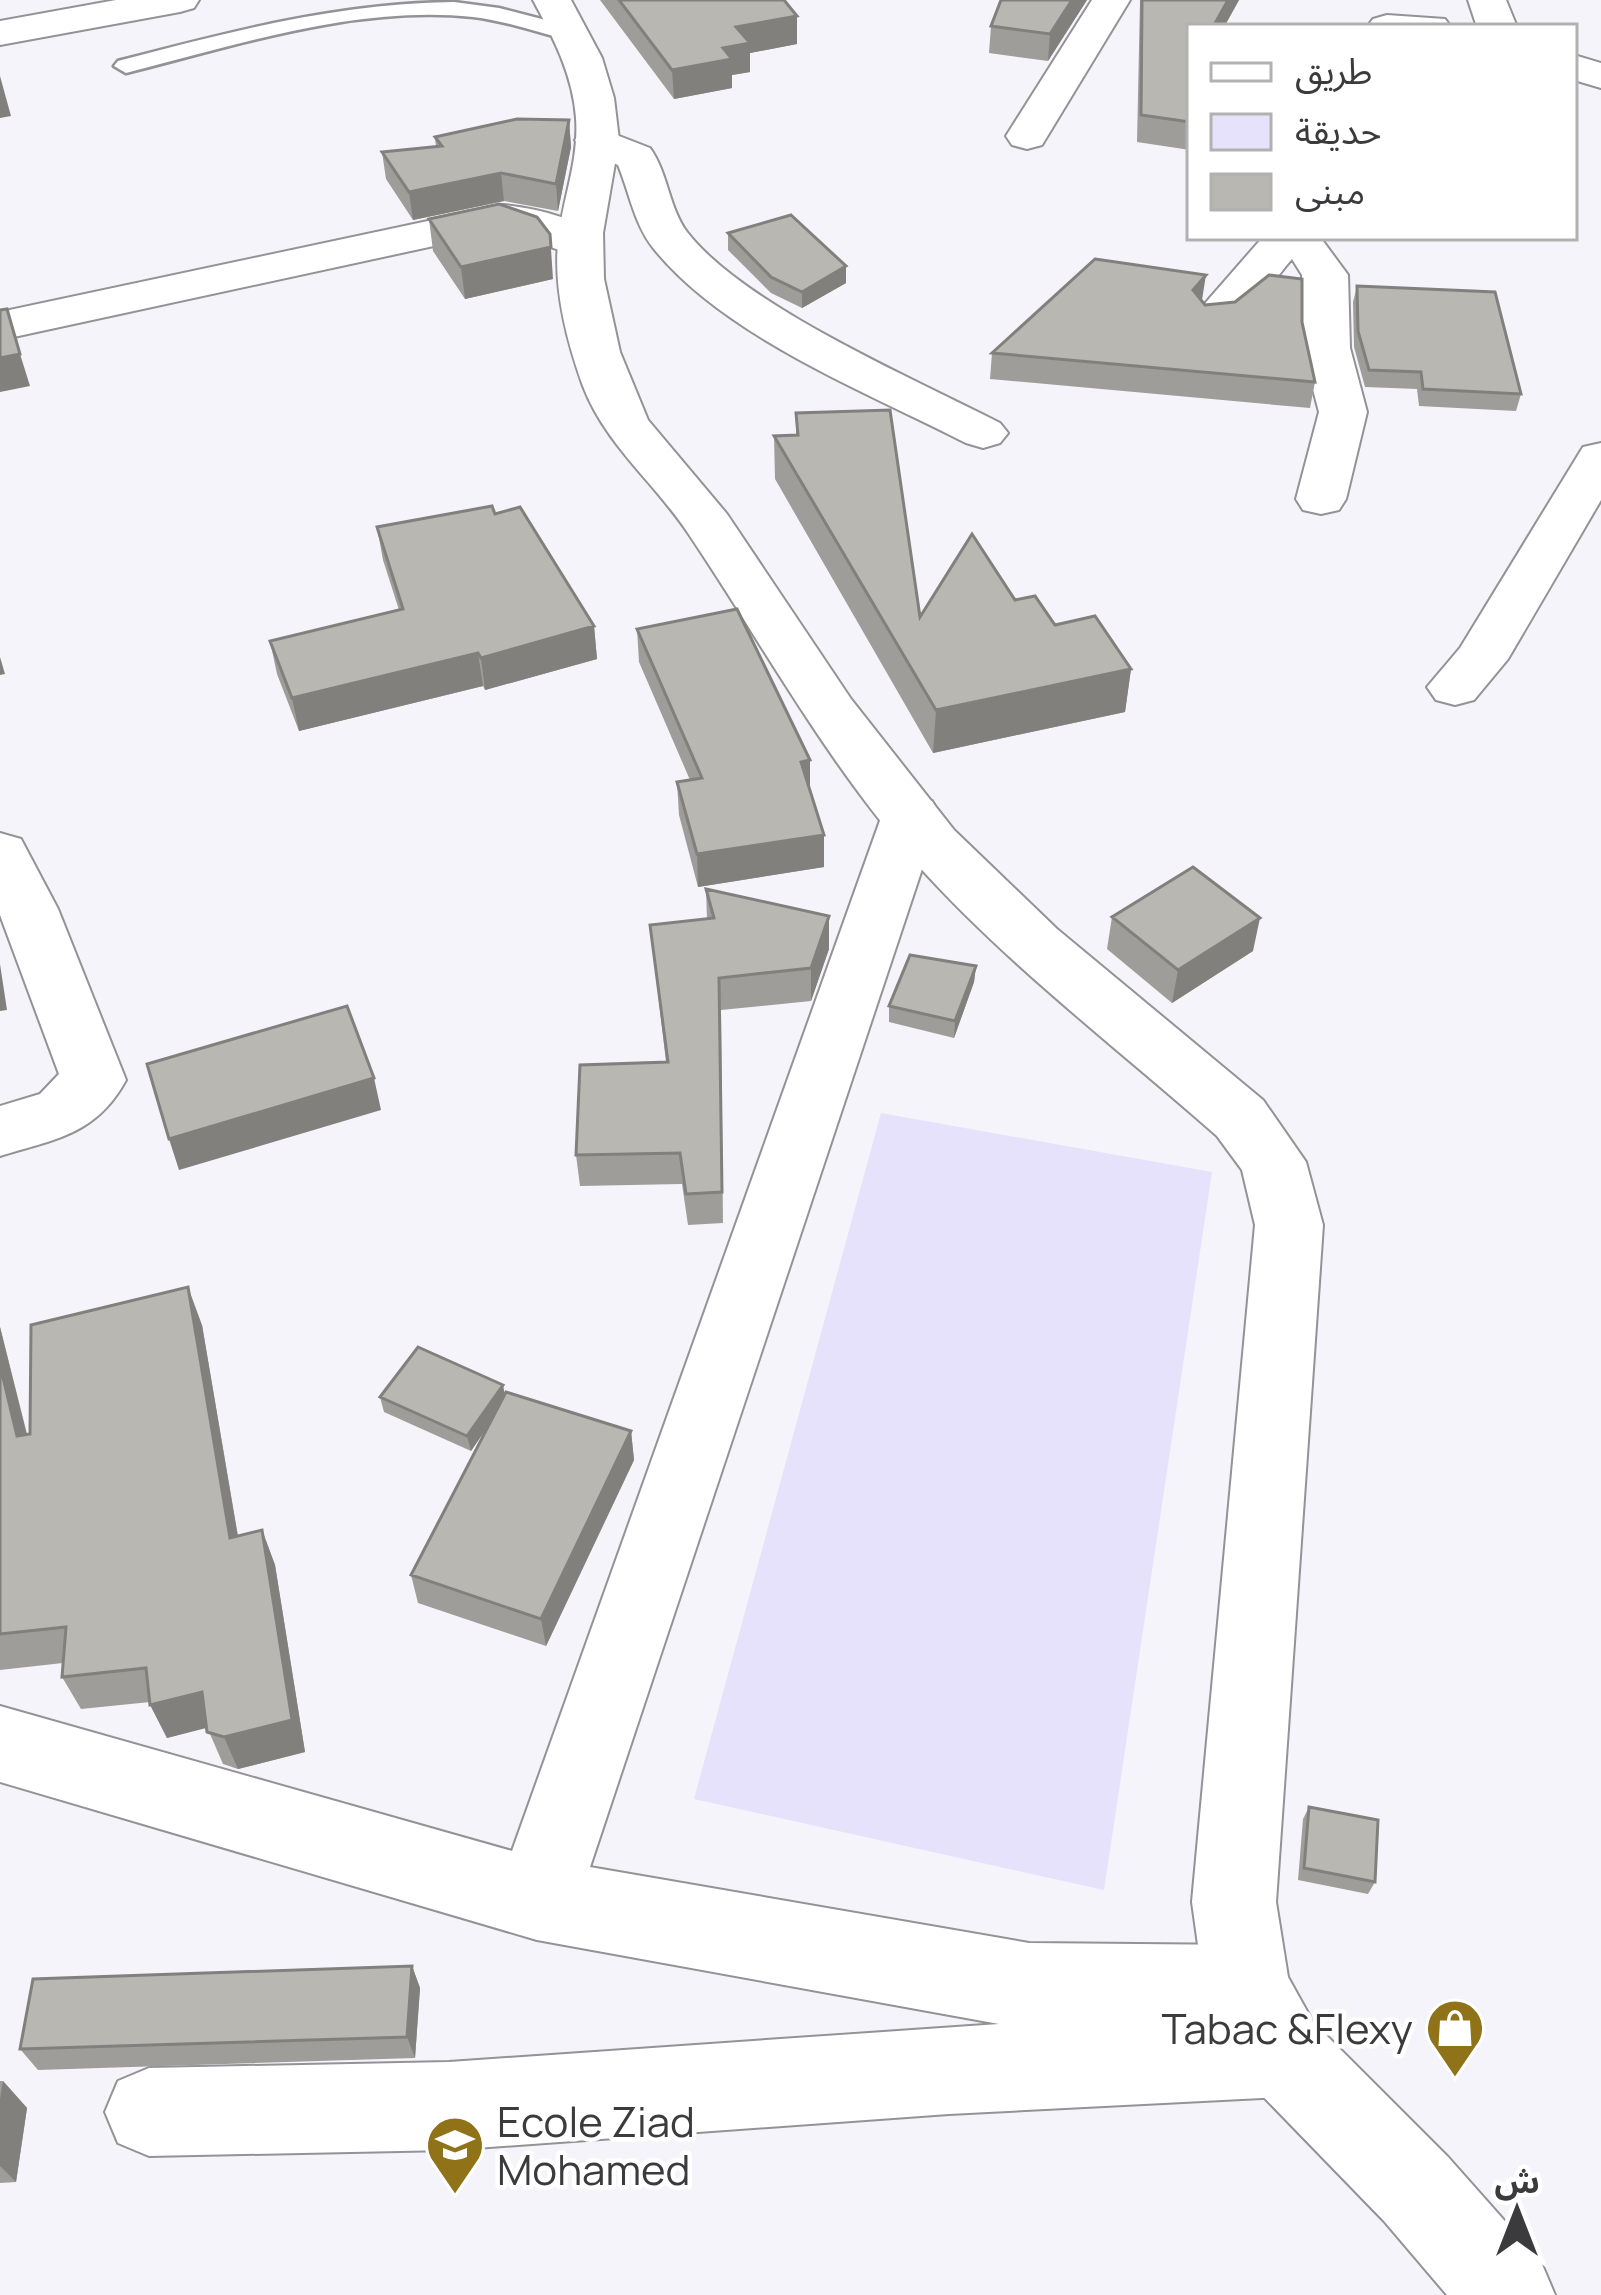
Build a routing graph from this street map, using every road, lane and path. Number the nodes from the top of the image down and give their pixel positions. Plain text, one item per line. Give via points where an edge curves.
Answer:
1 (180, 0) edge
2 (1112, 0) edge
3 (562, 17) edge
4 (0, 32) edge
5 (126, 66) dead end
6 (1027, 136) dead end
7 (596, 140) junction
8 (1288, 240) edge
9 (1294, 240) edge
10 (580, 244) junction
11 (1216, 316) edge
12 (0, 326) edge
13 (983, 433) dead end
14 (1601, 458) edge
15 (1321, 500) dead end
16 (1455, 687) dead end
17 (910, 815) junction
18 (0, 854) edge
19 (0, 1131) edge
20 (0, 1744) edge
21 (537, 1900) junction
22 (1264, 2020) junction
23 (149, 2112) dead end
24 (1508, 2295) edge

1 - 4 street
2 - 6 street
3 - 5 lane via 374,12
3 - 7 street via 586,59
7 - 10 street
7 - 13 street via 635,157 649,206 672,243 728,290
8 - 11 street
9 - 15 street via 1325,275 1326,348 1343,412
10 - 12 street via 503,218
10 - 17 street via 586,308 608,391
14 - 16 street via 1481,659
17 - 21 street
17 - 22 street via 971,885 1240,1118 1273,1162 1289,1225 1234,1902
18 - 19 street via 94,1080 62,1112
20 - 21 street
21 - 22 street
22 - 23 street via 949,2070 449,2106
22 - 24 street

